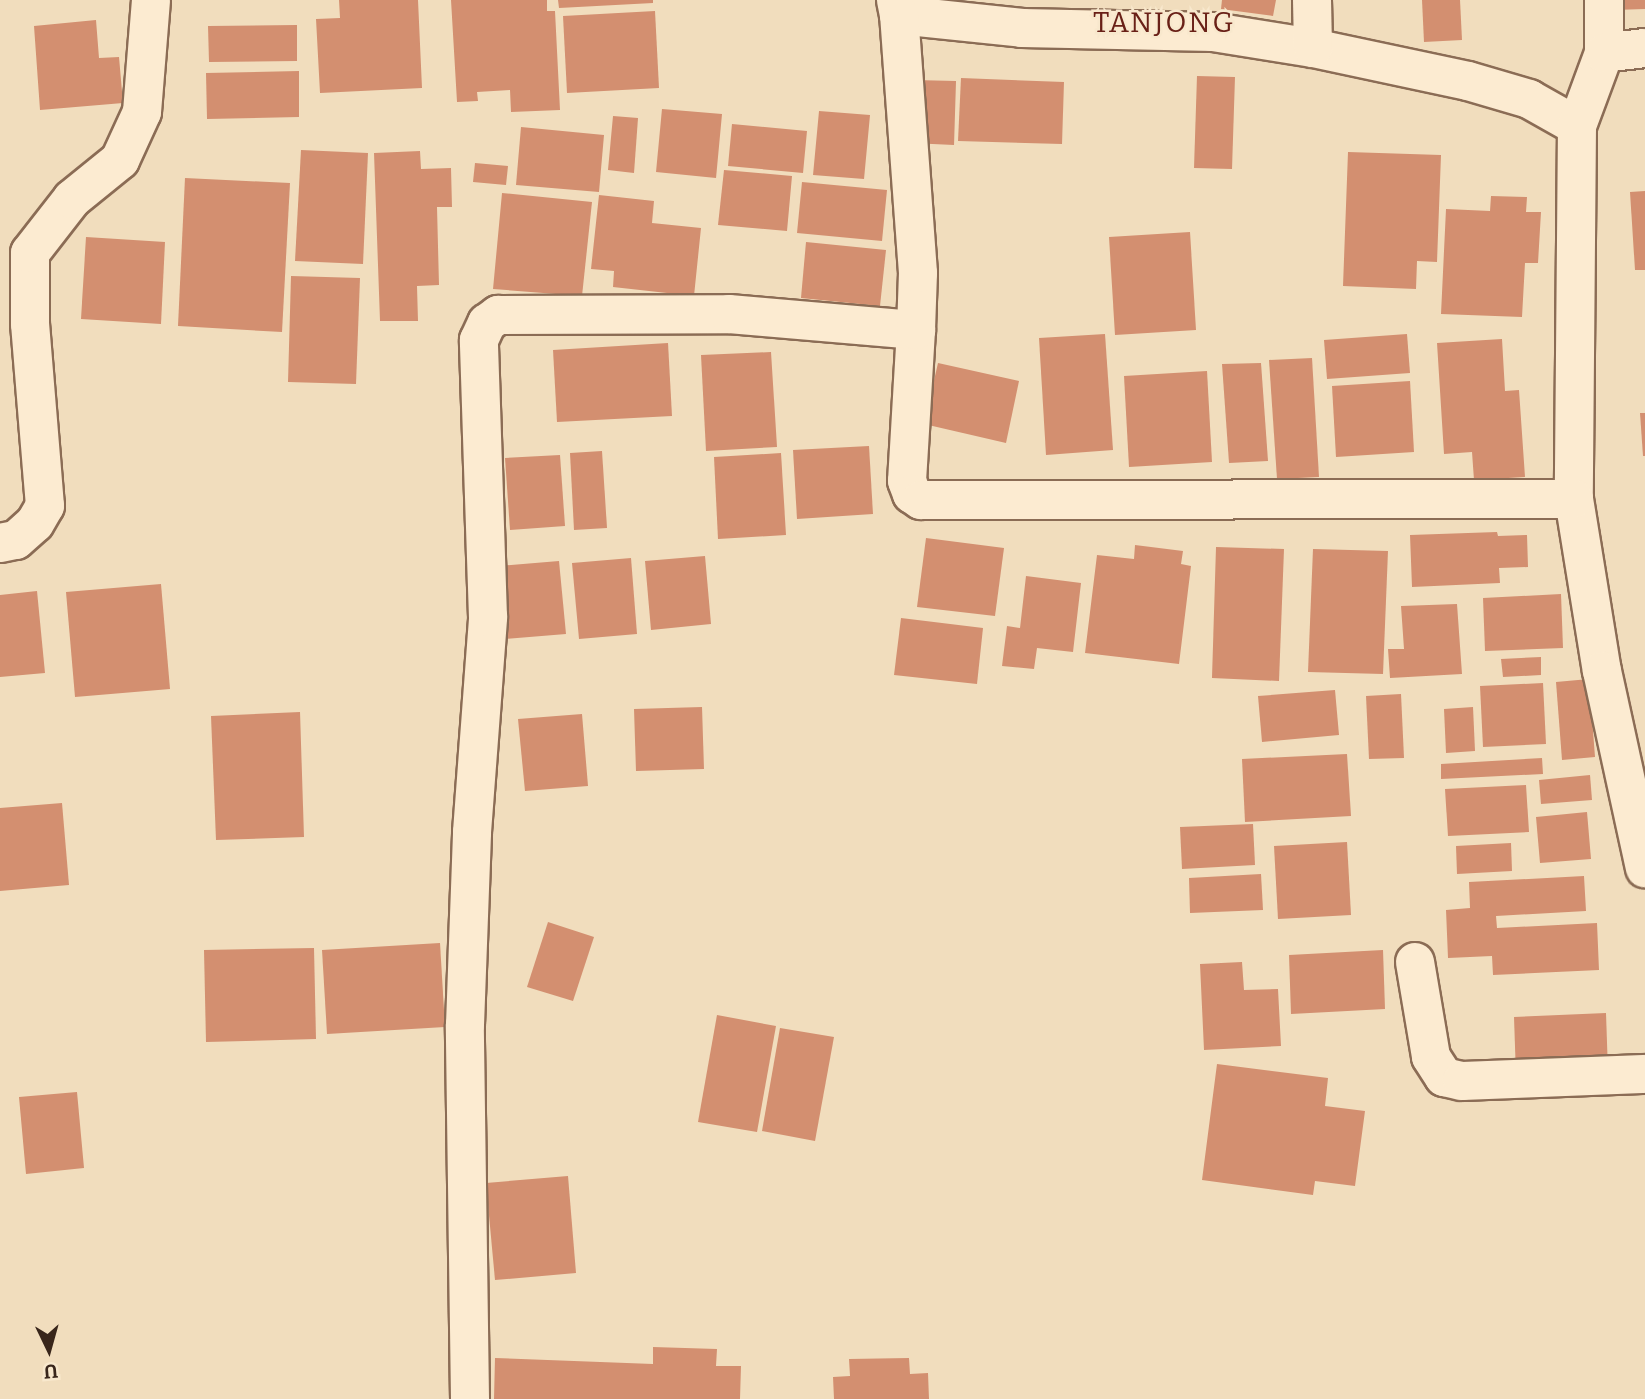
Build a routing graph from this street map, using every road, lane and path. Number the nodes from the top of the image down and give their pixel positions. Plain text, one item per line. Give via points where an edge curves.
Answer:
1 (151, 0) edge
2 (1312, 0) edge
3 (1604, 0) edge
4 (898, 7) edge
5 (1313, 48) junction
6 (1645, 48) edge
7 (1604, 52) junction
8 (1577, 126) junction
9 (15, 321) edge
10 (916, 330) junction
11 (1574, 499) junction
12 (0, 543) edge
13 (1645, 868) edge
14 (1415, 962) dead end
15 (1645, 1074) edge
16 (470, 1399) edge

1 - 9 street via 142,111 120,160 72,199 30,253
2 - 5 street
3 - 7 street
4 - 5 street via 1022,28 1213,32
4 - 10 street via 918,274
5 - 8 street via 1468,81 1529,99
6 - 7 street
7 - 8 street
8 - 11 street
9 - 12 street via 45,506 16,540
10 - 11 street via 907,481 912,494 921,500
10 - 16 street via 729,314 498,315 487,323 479,340 488,617 472,832 465,1025
11 - 13 street via 1602,671
14 - 15 street via 1430,1057 1444,1077 1462,1081

